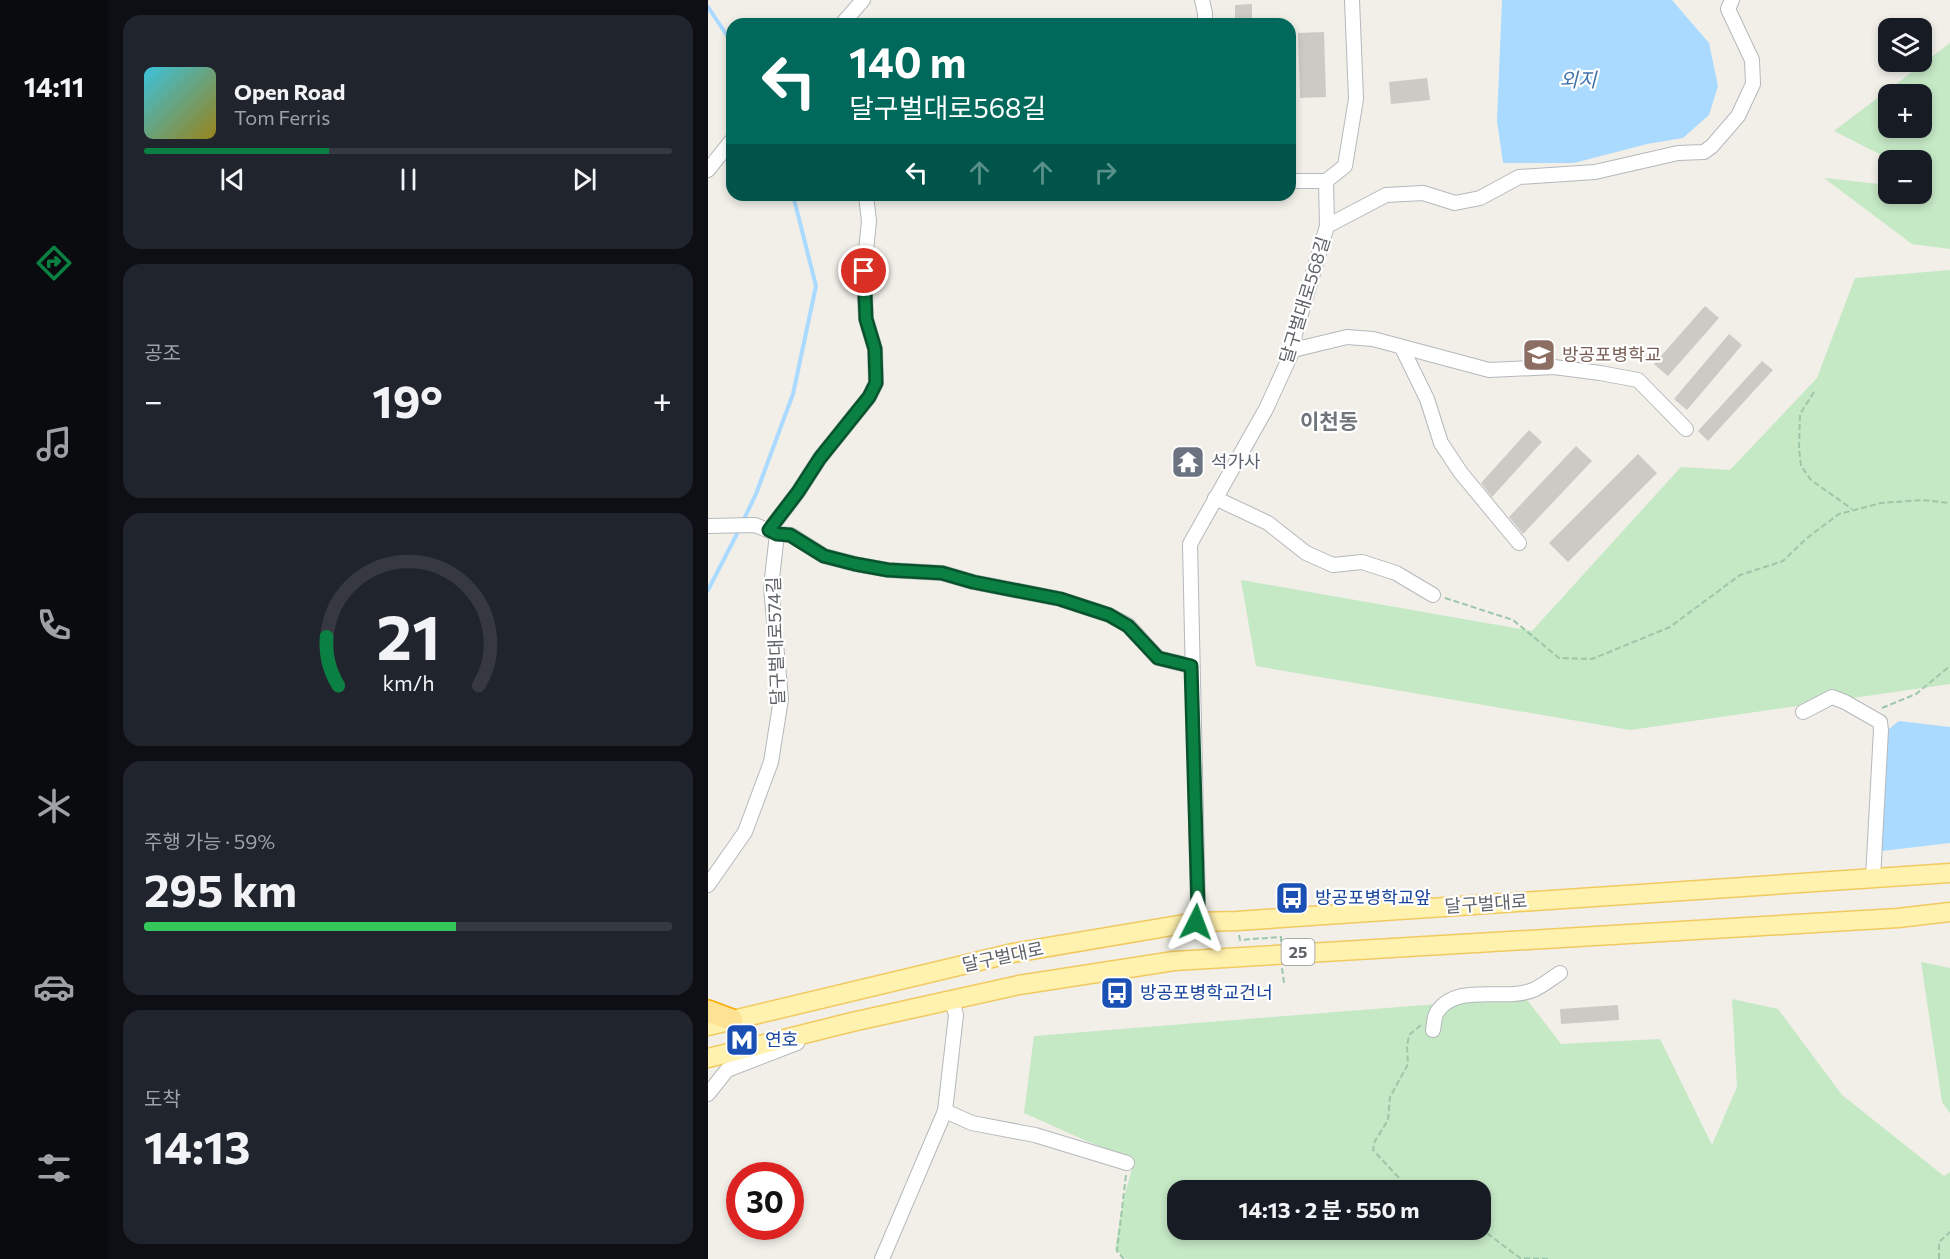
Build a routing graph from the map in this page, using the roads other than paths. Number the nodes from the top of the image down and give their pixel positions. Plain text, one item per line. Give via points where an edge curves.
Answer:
1 (863, 0) edge
2 (1202, 0) edge
3 (1352, 0) edge
4 (1732, 0) edge
5 (849, 18) edge
6 (1204, 18) edge
7 (726, 148) edge
8 (708, 170) edge
9 (1296, 181) edge
10 (1326, 181) junction
11 (867, 201) edge
12 (1327, 226) junction
13 (1402, 348) junction
14 (1293, 350) junction
15 (1686, 429) dead end
16 (1215, 498) junction
17 (711, 526) edge
18 (773, 532) junction
19 (1519, 543) dead end
20 (1433, 595) road end
21 (1191, 666) junction
22 (1803, 712) dead end
23 (1950, 873) edge
24 (1878, 878) junction
25 (708, 885) edge
26 (1950, 912) edge
27 (1196, 922) junction
28 (1560, 973) dead end
29 (952, 1000) junction
30 (708, 1011) edge
31 (732, 1020) junction
32 (852, 1022) junction
33 (708, 1026) edge
34 (1433, 1030) dead end
35 (708, 1058) edge
36 (708, 1094) edge
37 (945, 1111) junction
38 (1127, 1163) road end
39 (882, 1259) edge

1 - 5 street
2 - 6 street
3 - 10 street via 1356,99 1345,166
4 - 12 street, 달구벌대로568길 via 1728,9 1752,60 1753,84 1738,116 1704,152 1678,153 1595,172 1519,177 1480,198 1455,203 1423,193 1386,195
7 - 8 street
9 - 10 street
10 - 12 street
11 - 18 street via 866,319 875,349 876,383 820,458
12 - 14 street, 달구벌대로568길
13 - 14 street via 1373,339 1347,337
13 - 15 street via 1489,370 1554,367 1638,380
13 - 19 street via 1427,399 1441,443
14 - 16 street, 달구벌대로568길 via 1266,409
16 - 20 street via 1268,523 1306,553 1333,566 1362,562 1396,573
16 - 21 street, 달구벌대로568길 via 1190,544
17 - 18 street via 755,525
18 - 21 street via 790,535 824,556 855,564 942,573 1060,599 1109,615 1128,626 1158,658
18 - 25 street, 달구벌대로574길 via 771,587 781,699 771,762 745,832
21 - 27 street, 달구벌대로568길
22 - 24 street via 1832,697 1880,722
23 - 24 main road, 달구벌대로 / 25
24 - 27 main road, 달구벌대로 / 25
26 - 29 main road, 달구벌대로 / 25 via 1174,961 1019,985
27 - 31 main road, 달구벌대로 / 25 via 1013,953
28 - 34 street via 1534,990 1451,998 1436,1013
29 - 32 main road, 달구벌대로 / 25
29 - 37 street via 956,1016
30 - 31 highway
31 - 33 main road, 달구벌대로 / 25
32 - 35 main road, 달구벌대로 / 25
32 - 36 street via 728,1070
37 - 38 street via 972,1123 1035,1135
37 - 39 street

